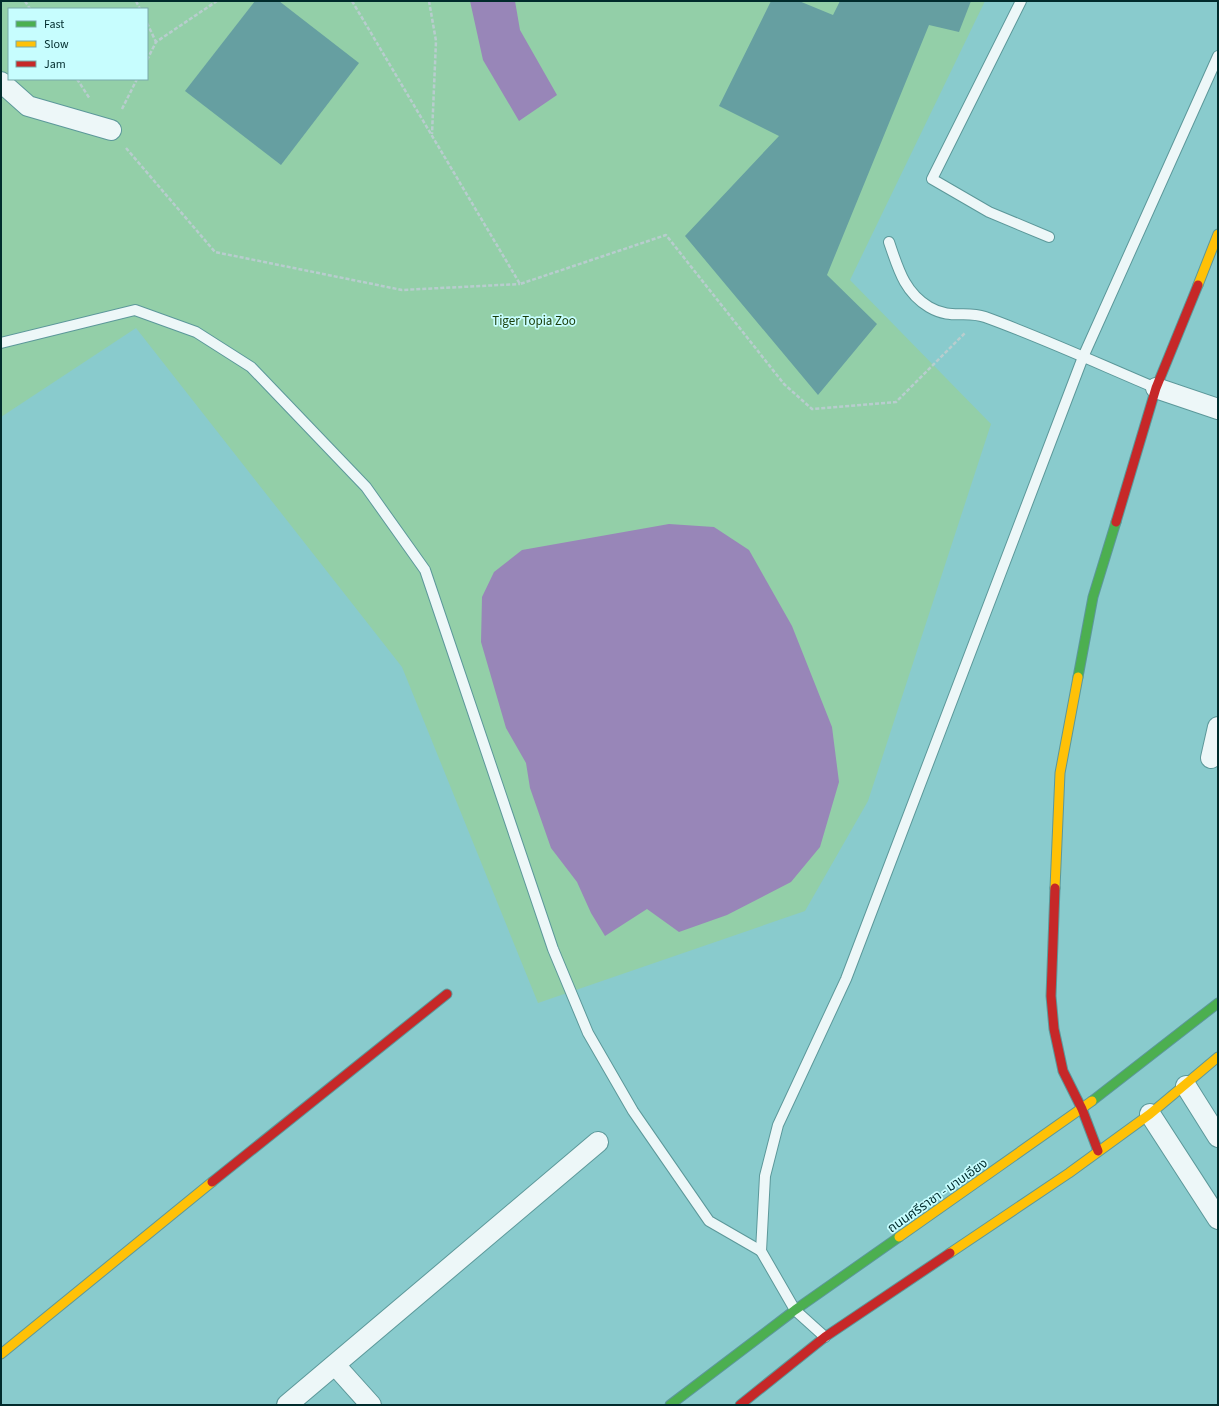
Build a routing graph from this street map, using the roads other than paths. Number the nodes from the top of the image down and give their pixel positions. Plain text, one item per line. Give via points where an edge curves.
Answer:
1 (1021, 1) edge
2 (1218, 56) edge
3 (1, 82) edge
4 (111, 130) road end
5 (1218, 234) edge
6 (1049, 237) dead end
7 (889, 242) dead end
8 (1, 343) edge
9 (1084, 357) junction
10 (1156, 388) junction
11 (1218, 409) edge
12 (1218, 727) edge
13 (1211, 758) dead end
14 (447, 994) dead end
15 (1218, 1003) edge
16 (1218, 1057) edge
17 (1186, 1086) junction
18 (1082, 1109) junction
19 (1150, 1114) junction
20 (1218, 1137) edge
21 (598, 1142) dead end
22 (1098, 1151) junction
23 (1218, 1219) edge
24 (760, 1251) junction
25 (795, 1310) junction
26 (825, 1337) junction
27 (1, 1354) edge
28 (335, 1365) junction
29 (287, 1405) edge
30 (370, 1405) edge
31 (670, 1405) edge
32 (740, 1405) edge

1 - 6 lane via 932,179 989,212
2 - 9 lane
3 - 4 street via 28,106
5 - 10 street
7 - 9 lane via 902,279 915,296 928,307 943,315 983,316
8 - 24 lane via 135,310 196,332 251,367 366,487 425,570 553,950 588,1033 633,1112 708,1221
9 - 10 lane
9 - 24 lane via 846,979 778,1124 765,1176
10 - 11 street
10 - 18 street via 1093,597 1060,773 1051,996 1054,1029 1064,1071
12 - 13 street
14 - 27 street
15 - 18 street, ถนนศรีราชา - มาบเอียง
16 - 17 street
17 - 19 street
17 - 20 street
18 - 22 street
18 - 25 street, ถนนศรีราชา - มาบเอียง
19 - 22 street
19 - 23 street
21 - 28 street
22 - 26 street
24 - 25 lane
25 - 26 lane
25 - 31 street, ถนนศรีราชา - มาบเอียง
26 - 32 street
28 - 29 street
28 - 30 street

